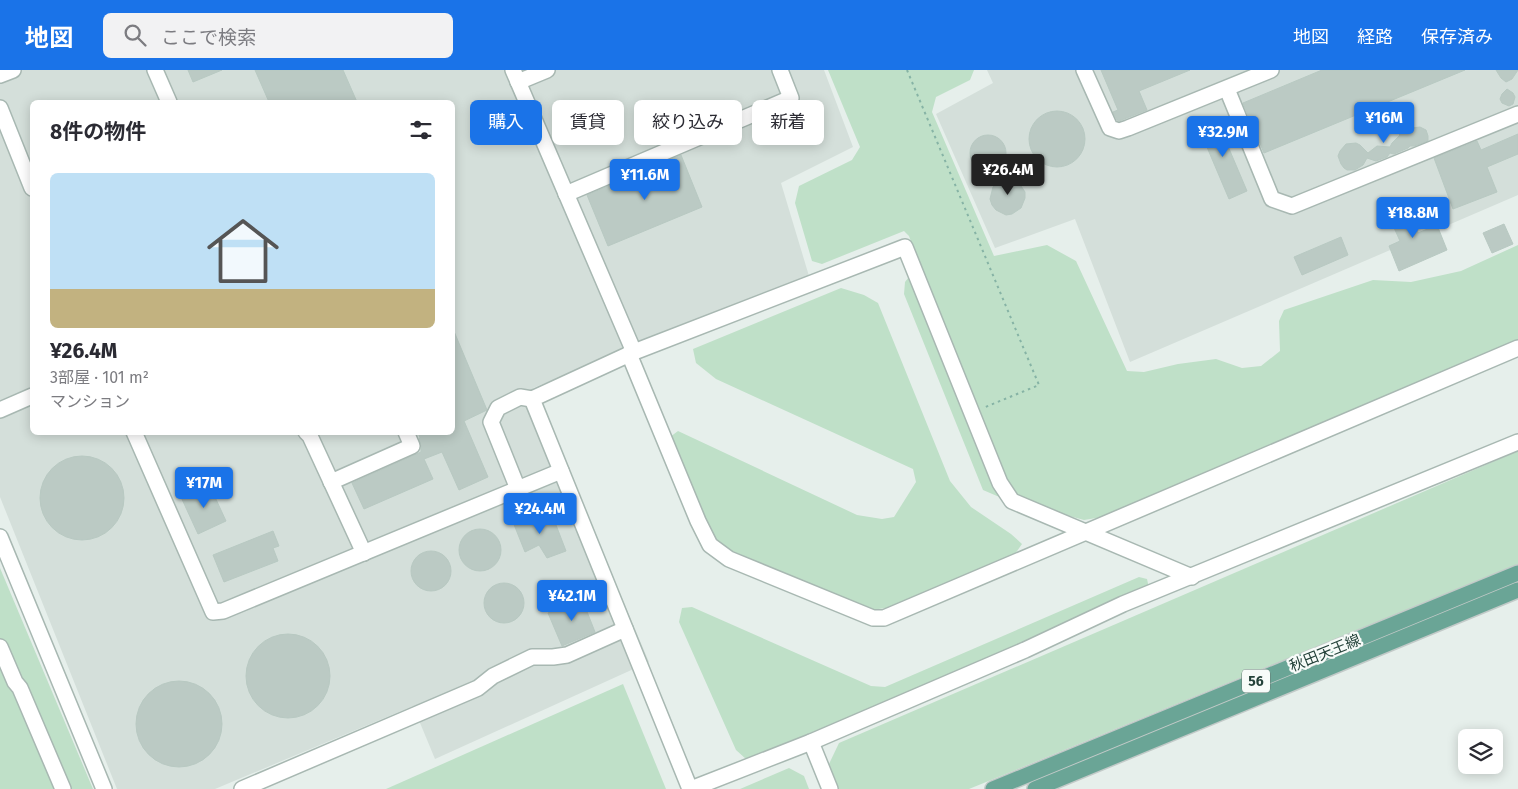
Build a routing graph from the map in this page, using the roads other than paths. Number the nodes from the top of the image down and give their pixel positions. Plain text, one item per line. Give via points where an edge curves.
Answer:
1 (13, 70) edge
2 (155, 70) edge
3 (547, 70) edge
4 (780, 70) edge
5 (1084, 70) edge
6 (1271, 70) edge
7 (0, 75) edge
8 (516, 76) edge
9 (1227, 89) junction
10 (168, 100) edge
11 (0, 108) edge
12 (1518, 114) edge
13 (30, 183) edge
14 (566, 194) junction
15 (1518, 348) edge
16 (631, 353) junction
17 (30, 397) edge
18 (532, 399) junction
19 (0, 410) edge
20 (135, 435) edge
21 (312, 435) edge
22 (407, 435) edge
23 (1518, 442) edge
24 (561, 470) junction
25 (331, 482) junction
26 (518, 488) junction
27 (1086, 532) junction
28 (0, 537) edge
29 (364, 553) junction
30 (1518, 573) edge
31 (1192, 577) junction
32 (1518, 590) edge
33 (625, 629) junction
34 (0, 648) edge
35 (811, 742) junction
36 (63, 789) edge
37 (104, 789) edge
38 (242, 789) edge
39 (690, 789) edge
40 (830, 789) edge
41 (993, 789) edge
42 (1035, 789) edge

1 - 7 street
2 - 10 street
3 - 8 street
4 - 14 street via 791,98
5 - 9 street via 1110,128 1119,130
6 - 9 street
8 - 14 street
9 - 12 street via 1272,199 1292,206
11 - 13 street
14 - 16 street
15 - 27 street
16 - 18 street
16 - 27 street via 710,545 729,559 873,618 884,618
16 - 27 street via 906,247 1000,483 1012,501
17 - 19 street
18 - 24 street
18 - 26 street via 520,397 498,408 491,422
20 - 29 street via 213,612 223,611
21 - 25 street
22 - 25 street via 412,446
23 - 31 street
24 - 26 street
24 - 33 street
25 - 29 street
26 - 29 street
27 - 31 street
28 - 37 street
30 - 41 main road, 秋田天王線 / 56
31 - 35 street via 1123,604
32 - 42 main road, 秋田天王線 / 56
33 - 38 street via 567,655 532,657 493,676 478,688
33 - 39 street
34 - 36 street
35 - 39 street
35 - 40 street

